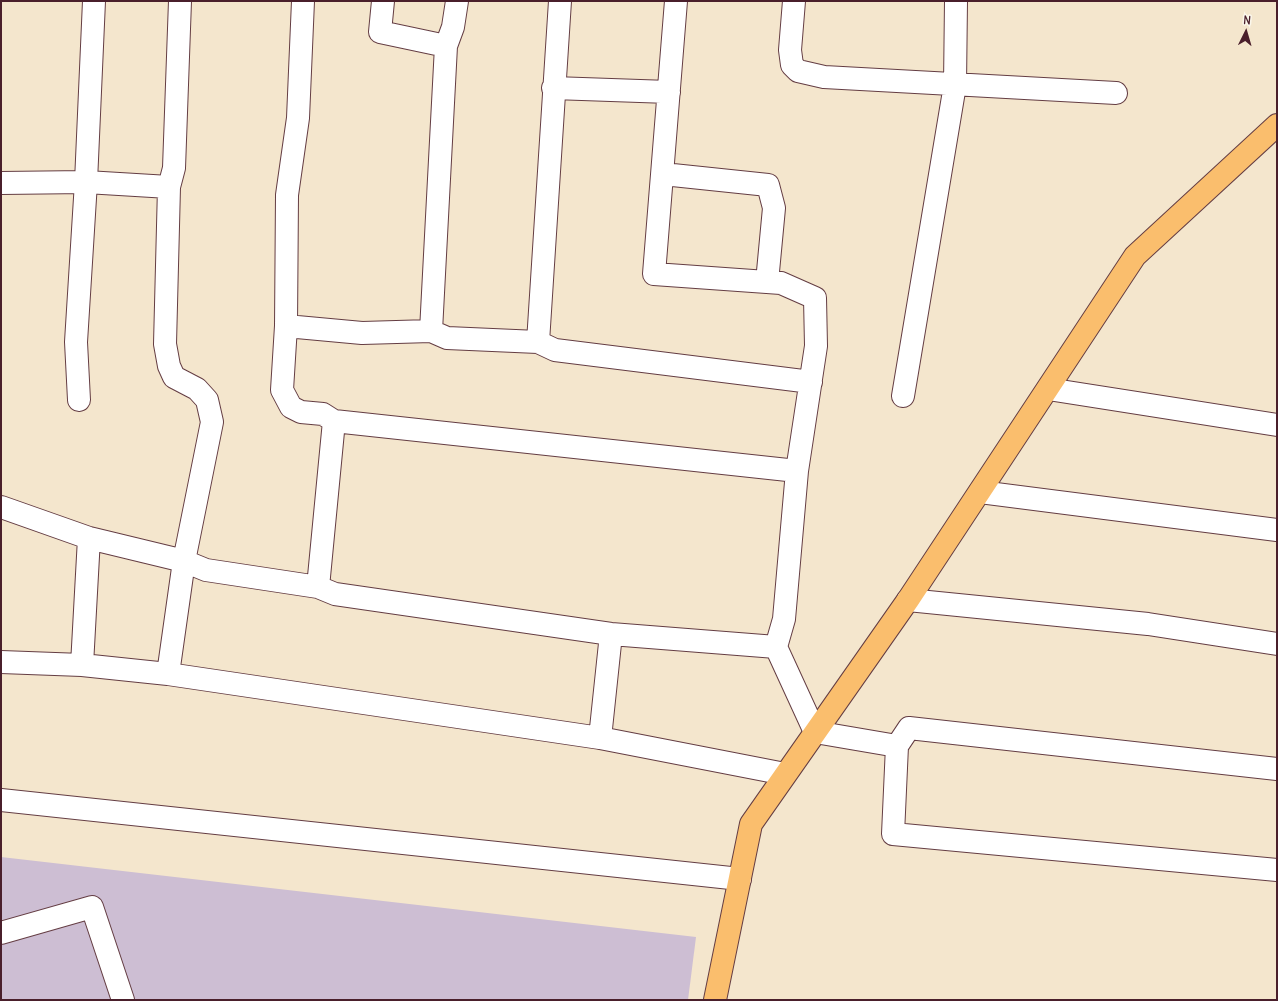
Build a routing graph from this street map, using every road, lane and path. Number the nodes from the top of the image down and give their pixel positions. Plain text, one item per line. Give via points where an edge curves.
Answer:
1 (94, 1) edge
2 (180, 1) edge
3 (303, 1) edge
4 (383, 1) edge
5 (457, 1) edge
6 (560, 1) edge
7 (676, 1) edge
8 (794, 1) edge
9 (956, 1) edge
10 (446, 46) junction
11 (955, 85) junction
12 (553, 88) junction
13 (668, 92) junction
14 (1116, 93) dead end
15 (1277, 125) edge
16 (663, 174) junction
17 (86, 182) junction
18 (1, 183) edge
19 (169, 187) junction
20 (767, 282) junction
21 (286, 326) junction
22 (431, 331) junction
23 (538, 342) junction
24 (811, 382) junction
25 (1048, 389) junction
26 (903, 396) dead end
27 (79, 400) dead end
28 (334, 421) junction
29 (1277, 425) edge
30 (797, 472) junction
31 (980, 492) junction
32 (1, 507) edge
33 (1277, 530) edge
34 (89, 538) junction
35 (184, 561) junction
36 (318, 586) junction
37 (908, 600) junction
38 (611, 634) junction
39 (1277, 644) edge
40 (776, 647) junction
41 (1, 662) edge
42 (82, 664) junction
43 (168, 674) junction
44 (815, 732) junction
45 (600, 738) junction
46 (897, 746) junction
47 (1277, 769) edge
48 (785, 774) junction
49 (1, 800) edge
50 (1277, 870) edge
51 (740, 879) junction
52 (1, 933) edge
53 (122, 1000) edge
54 (715, 1000) edge

1 - 17 street
2 - 19 street via 174,168
3 - 21 street via 298,118 287,195
4 - 10 street via 380,32
5 - 10 street via 454,27
6 - 12 street
7 - 13 street
8 - 11 street via 790,50 792,65 798,71 824,78
9 - 11 street
10 - 22 street
11 - 14 street
11 - 26 street
12 - 13 street
12 - 23 street
13 - 16 street
15 - 25 main road via 1135,256
16 - 20 street via 768,185 774,208
16 - 20 street via 654,274
17 - 18 street
17 - 19 street
17 - 27 street via 76,342
19 - 35 street via 165,344 169,366 174,377 197,389 207,400 212,422
20 - 24 street via 781,283 815,298 816,346
21 - 22 street via 362,333
21 - 28 street via 282,390 287,403 300,412 323,414
22 - 23 street via 447,338
23 - 24 street via 555,350
24 - 30 street
25 - 29 street
25 - 31 main road
28 - 30 street
28 - 36 street
30 - 40 street via 784,619
31 - 33 street
31 - 37 main road
32 - 34 street
34 - 35 street
34 - 42 street
35 - 36 street via 206,570
35 - 43 street
36 - 38 street via 335,594
37 - 39 street via 1148,624
37 - 44 main road
38 - 40 street
38 - 45 street
40 - 44 street
41 - 42 street
42 - 43 street
43 - 45 street
44 - 46 street
44 - 48 main road
45 - 48 street
46 - 47 street via 909,728
46 - 50 street via 893,834
48 - 51 main road via 751,824
49 - 51 street
51 - 54 main road
52 - 53 street via 92,907

